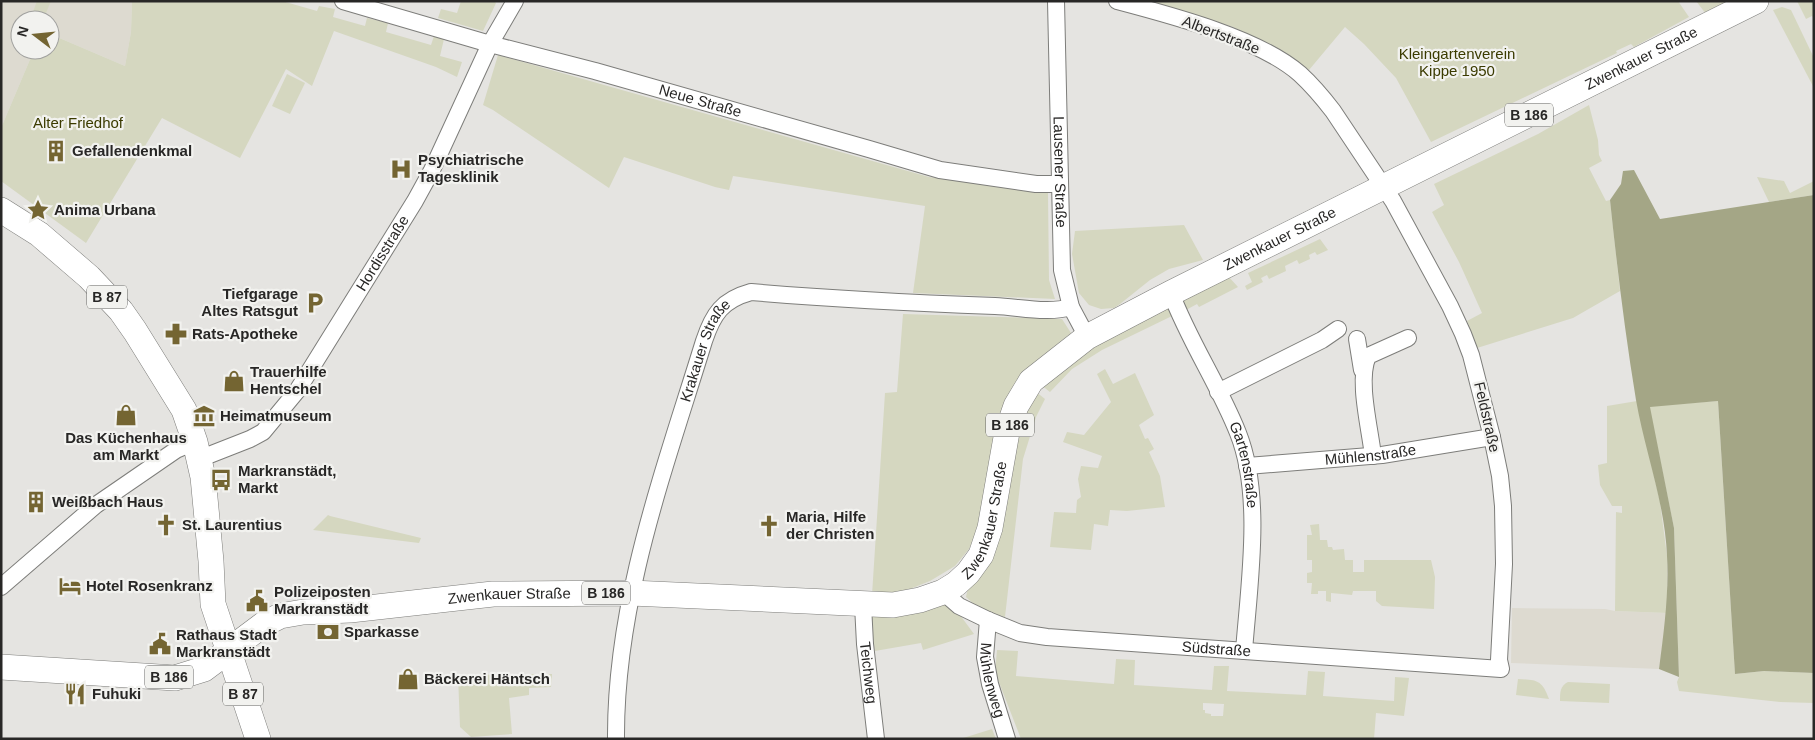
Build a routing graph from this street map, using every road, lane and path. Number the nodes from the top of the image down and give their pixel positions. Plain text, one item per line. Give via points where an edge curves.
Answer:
1 (344, 1) edge
2 (515, 1) edge
3 (1056, 1) edge
4 (1117, 1) edge
5 (1756, 1) edge
6 (490, 44) junction
7 (1060, 184) junction
8 (1384, 186) junction
9 (1, 210) edge
10 (1171, 293) junction
11 (1071, 307) junction
12 (1338, 329) dead end
13 (1087, 337) junction
14 (1408, 338) dead end
15 (1357, 339) dead end
16 (1363, 378) junction
17 (1218, 392) junction
18 (1492, 437) junction
19 (197, 450) junction
20 (1373, 456) junction
21 (1247, 466) junction
22 (1, 588) edge
23 (631, 592) junction
24 (943, 592) junction
25 (863, 605) junction
26 (988, 620) junction
27 (228, 650) junction
28 (1244, 651) junction
29 (1, 668) edge
30 (1501, 669) joint
31 (258, 739) edge
32 (616, 739) edge
33 (876, 739) edge
34 (1007, 739) edge

1 - 6 street, Neue Straße
2 - 6 street, Hordisstraße
3 - 7 street, Lausener Straße
4 - 8 street, Albertstraße via 1244,42 1299,73 1333,111
5 - 8 main road, Zwenkauer Straße / B 186
6 - 7 street, Neue Straße via 940,170 1036,184
6 - 19 street, Hordisstraße via 432,170 399,229 296,391 263,432 250,439
7 - 11 street, Lausener Straße via 1062,270
8 - 10 main road, Zwenkauer Straße / B 186
8 - 18 street, Feldstraße via 1459,322
9 - 19 main road, B 87 via 40,234 89,277 120,311 184,410
10 - 13 main road, Zwenkauer Straße / B 186
10 - 17 street, Gartenstraße
11 - 13 street, Lausener Straße
11 - 23 street, Krakauer Straße via 1059,311 751,292 735,297 717,313 709,326 653,507
12 - 17 street
13 - 24 main road, Zwenkauer Straße / B 186 via 1031,381 1016,406 990,528 981,555 968,573
14 - 16 street via 1368,356
15 - 16 street
16 - 20 street
17 - 21 street, Gartenstraße via 1238,434
18 - 20 street, Mühlenstraße
18 - 30 street, Feldstraße via 1503,506
19 - 22 street, Hordisstraße via 176,450 96,505
19 - 27 main road, B 87 via 206,502 213,604
20 - 21 street, Mühlenstraße
21 - 28 street, Gartenstraße via 1252,511
23 - 25 main road, Zwenkauer Straße / B 186
23 - 27 main road, Zwenkauer Straße / B 186 via 493,594 304,612 280,616
23 - 32 street, Krakauer Straße via 619,664
24 - 25 main road, Zwenkauer Straße / B 186 via 893,605
24 - 26 street, Südstraße via 959,606
25 - 33 street, Teichweg
26 - 28 street, Südstraße via 1020,633 1047,637
26 - 34 street, Mühlenweg via 985,657
27 - 29 main road, B 186 via 204,669 175,678
27 - 31 main road, B 87
28 - 30 street, Südstraße

